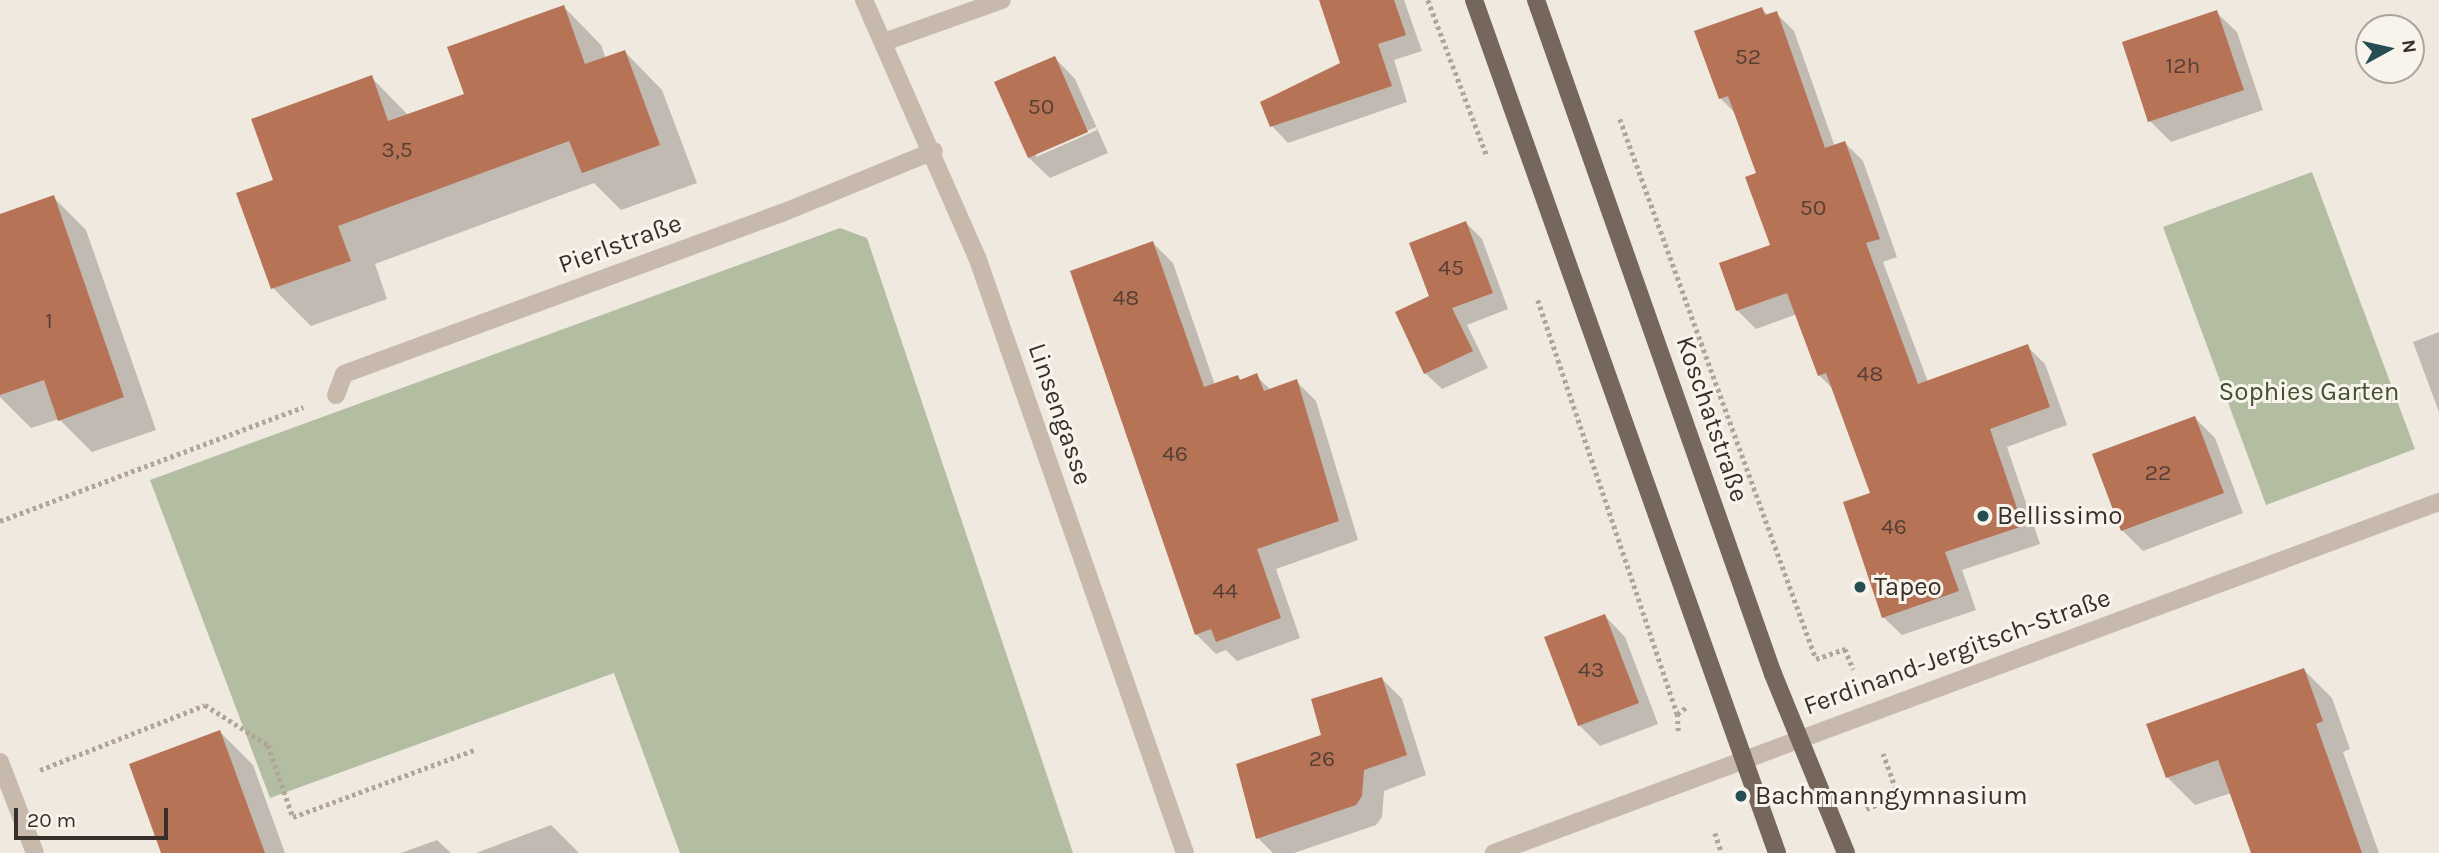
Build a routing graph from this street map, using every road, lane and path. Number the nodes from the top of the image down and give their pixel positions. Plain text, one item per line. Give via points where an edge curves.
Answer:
1 (864, 0) edge
2 (1002, 0) edge
3 (1428, 0) edge
4 (1474, 0) edge
5 (1536, 0) edge
6 (884, 42) junction
7 (1619, 115) dead end
8 (934, 151) junction
9 (1490, 164) dead end
10 (1535, 290) dead end
11 (336, 394) joint
12 (2439, 502) edge
13 (0, 521) edge
14 (1853, 669) dead end
15 (1690, 705) dead end
16 (1677, 714) junction
17 (1678, 732) dead end
18 (1800, 738) junction
19 (474, 750) dead end
20 (1883, 754) dead end
21 (1745, 760) junction
22 (0, 762) edge
23 (8, 782) junction
24 (1866, 808) dead end
25 (1715, 833) dead end
26 (35, 853) edge
27 (1185, 853) edge
28 (1494, 853) edge
29 (1722, 853) edge
30 (1777, 853) edge
31 (1846, 853) edge

1 - 6 street, Linsengasse
2 - 6 street
3 - 9 path
4 - 21 main road
5 - 18 main road, Koschatstraße
6 - 8 street, Linsengasse
7 - 14 path via 1816,659 1846,649
8 - 11 street, Pierlstraße via 782,213 344,374
8 - 27 street, Linsengasse via 977,257
10 - 16 path
11 - 13 path
12 - 18 street, Ferdinand-Jergitsch-Straße
15 - 16 path
16 - 17 path
18 - 21 street, Ferdinand-Jergitsch-Straße
18 - 31 main road, Koschatstraße
19 - 23 path via 293,817 268,745 205,705
20 - 24 path via 1898,796
21 - 28 street, Ferdinand-Jergitsch-Straße
21 - 30 main road
22 - 23 street
23 - 26 street
25 - 29 path

